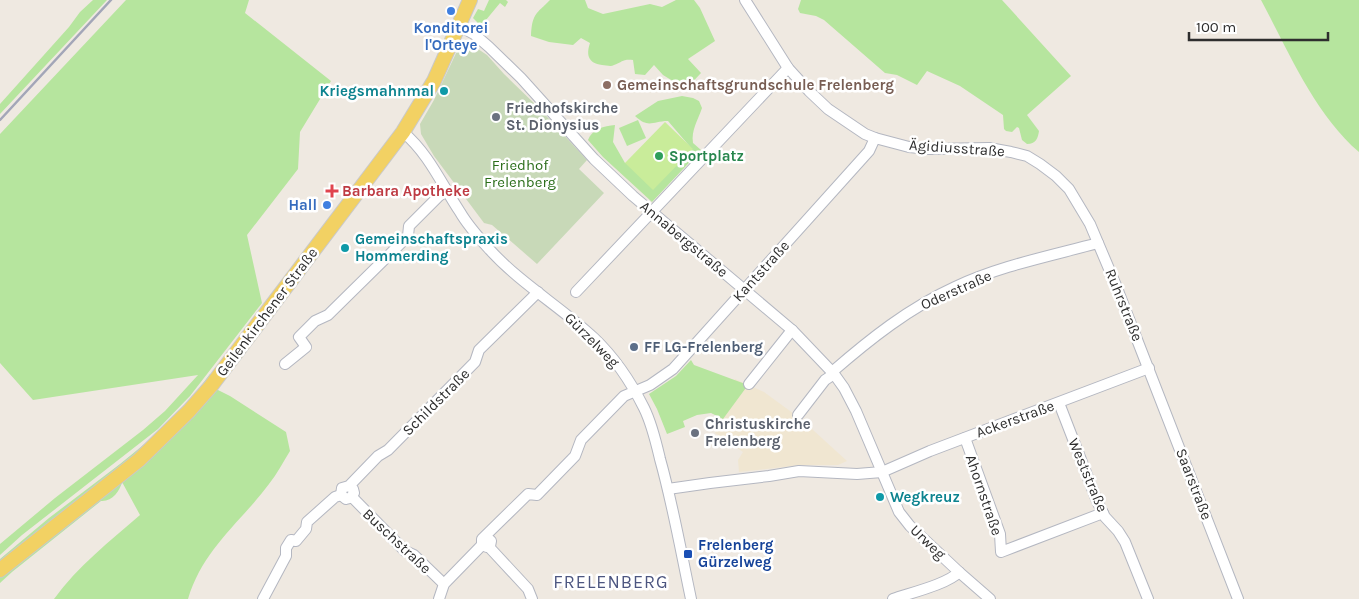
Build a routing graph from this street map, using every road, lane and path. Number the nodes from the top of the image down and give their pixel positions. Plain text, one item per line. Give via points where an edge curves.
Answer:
1 (470, 0) edge
2 (745, 0) edge
3 (459, 26) junction
4 (788, 68) junction
5 (403, 132) junction
6 (875, 138) junction
7 (447, 191) junction
8 (652, 212) junction
9 (1098, 243) junction
10 (744, 290) junction
11 (538, 292) junction
12 (576, 292) dead end
13 (792, 330) junction
14 (285, 364) dead end
15 (1149, 368) junction
16 (833, 373) junction
17 (749, 384) dead end
18 (636, 392) junction
19 (1059, 403) junction
20 (798, 415) dead end
21 (965, 438) junction
22 (882, 472) junction
23 (349, 486) junction
24 (668, 489) junction
25 (341, 495) junction
26 (352, 497) junction
27 (1103, 513) junction
28 (486, 541) junction
29 (0, 570) edge
30 (959, 572) junction
31 (444, 584) junction
32 (263, 599) edge
33 (439, 599) edge
34 (532, 599) edge
35 (691, 599) edge
36 (893, 599) edge
37 (990, 599) edge
38 (1148, 599) edge
39 (1238, 599) edge

1 - 3 main road, Geilenkirchener Straße
2 - 4 street, Ägidiusstraße
3 - 5 main road, Geilenkirchener Straße via 434,81
3 - 8 street, Annabergstraße via 489,47 594,159
4 - 6 street, Ägidiusstraße via 828,108
4 - 8 street
5 - 7 street, Gürzelweg via 419,148
5 - 29 main road, Geilenkirchener Straße via 190,412 139,460
6 - 9 street, Ägidiusstraße via 909,147 989,148 1027,156 1069,189
6 - 10 street, Kantstraße via 869,151
7 - 11 street, Gürzelweg via 460,214 490,250 510,271
7 - 14 street via 409,226 408,236 379,265 299,337 306,347
8 - 10 street, Annabergstraße
8 - 12 street
9 - 15 street, Ruhrstraße
9 - 16 street, Oderstraße via 987,274 956,286 894,322
10 - 13 street, Annabergstraße
10 - 18 street, Kantstraße via 673,369
11 - 18 street, Gürzelweg via 594,339 621,368
11 - 23 street, Schildstraße via 479,350 475,362 447,391
13 - 16 street, Annabergstraße
13 - 17 street
15 - 19 street, Ackerstraße
15 - 39 street, Saarstraße
16 - 20 street, Oderstraße
16 - 22 street, Annabergstraße via 856,411
18 - 24 street, Gürzelweg via 645,410
18 - 28 street, Kantstraße via 624,396 581,440 567,466 537,495 528,494
19 - 21 street, Ackerstraße
19 - 27 street, Weststraße
21 - 22 street, Ackerstraße
21 - 27 street, Ahornstraße via 1000,534 1001,552
22 - 24 street, Ackerstraße via 799,471
22 - 30 street, Urweg via 899,512
23 - 25 street, Schildstraße via 342,488
23 - 26 street via 354,491
24 - 35 street, Gürzelweg
25 - 26 street via 346,499
25 - 32 street, Schildstraße via 307,522 306,529 296,541 291,540
26 - 31 street, Buschstraße via 405,551 414,555
27 - 38 street, Weststraße via 1125,542
28 - 31 street
28 - 34 street via 528,589
30 - 36 street via 954,577
30 - 37 street, Urweg
31 - 33 street

